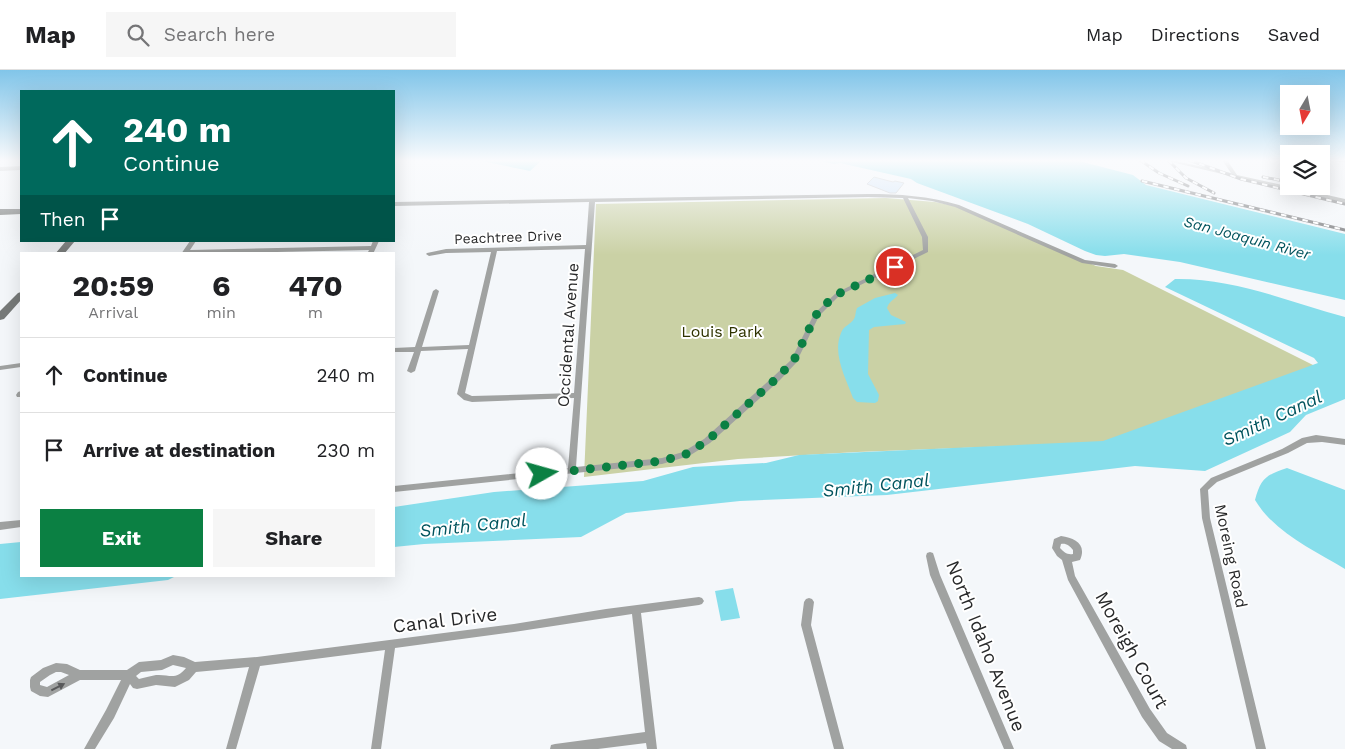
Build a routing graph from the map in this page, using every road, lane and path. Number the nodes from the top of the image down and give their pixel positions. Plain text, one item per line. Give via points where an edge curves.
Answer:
1 (1306, 192) edge
2 (905, 197) junction
3 (592, 201) junction
4 (1345, 201) edge
5 (395, 204) edge
6 (0, 212) edge
7 (20, 212) edge
8 (70, 242) edge
9 (588, 247) junction
10 (494, 250) junction
11 (371, 251) edge
12 (61, 252) edge
13 (278, 252) edge
14 (429, 254) dead end
15 (1115, 266) dead end
16 (436, 291) dead end
17 (20, 296) edge
18 (0, 318) edge
19 (472, 347) junction
20 (418, 349) junction
21 (395, 350) edge
22 (20, 365) edge
23 (0, 368) edge
24 (411, 371) dead end
25 (578, 395) junction
26 (1345, 442) edge
27 (572, 470) junction
28 (395, 489) edge
29 (20, 524) edge
30 (0, 526) edge
31 (930, 556) dead end
32 (1066, 558) dead end
33 (699, 601) dead end
34 (809, 602) dead end
35 (636, 609) junction
36 (391, 644) junction
37 (257, 662) junction
38 (162, 664) junction
39 (194, 667) junction
40 (79, 675) dead end
41 (129, 675) junction
42 (156, 680) junction
43 (650, 737) junction
44 (89, 749) edge
45 (231, 749) edge
46 (376, 749) edge
47 (554, 749) edge
48 (652, 749) edge
49 (839, 749) edge
50 (1009, 749) edge
51 (1182, 749) edge
52 (1261, 749) edge

1 - 4 street
2 - 3 street
2 - 15 street via 957,206 1084,262
2 - 27 street via 925,237 926,251 838,294 827,303 816,315 794,360 707,441 686,454 662,461
3 - 5 street
3 - 9 street, Occidental Avenue
6 - 7 street
8 - 12 street
9 - 10 street, Peachtree Drive
9 - 25 street, Occidental Avenue
10 - 14 street, Peachtree Drive
10 - 19 street
11 - 13 street
16 - 20 street
17 - 18 street
19 - 20 street
19 - 25 street via 461,391 467,398
20 - 21 street
20 - 24 street
22 - 23 street
25 - 27 street, Occidental Avenue
26 - 52 street, Moreing Road via 1303,440 1288,452 1278,453 1214,480 1204,490 1206,518
27 - 28 street
29 - 30 street
31 - 50 street, North Idaho Avenue via 935,575
32 - 51 street, Moreigh Court via 1071,577 1146,713 1163,737
33 - 35 street, Canal Drive
34 - 49 street via 806,625
35 - 36 street, Canal Drive
35 - 43 street
36 - 37 street, Canal Drive
36 - 46 street
37 - 39 street, Canal Drive
37 - 45 street
38 - 39 street, Canal Drive via 173,660
38 - 41 street, Canal Drive via 139,667
38 - 42 street
39 - 42 street, Canal Drive via 175,682
40 - 41 street, Canal Drive
41 - 42 street, Canal Drive via 137,684
41 - 44 street
43 - 47 street
43 - 48 street

